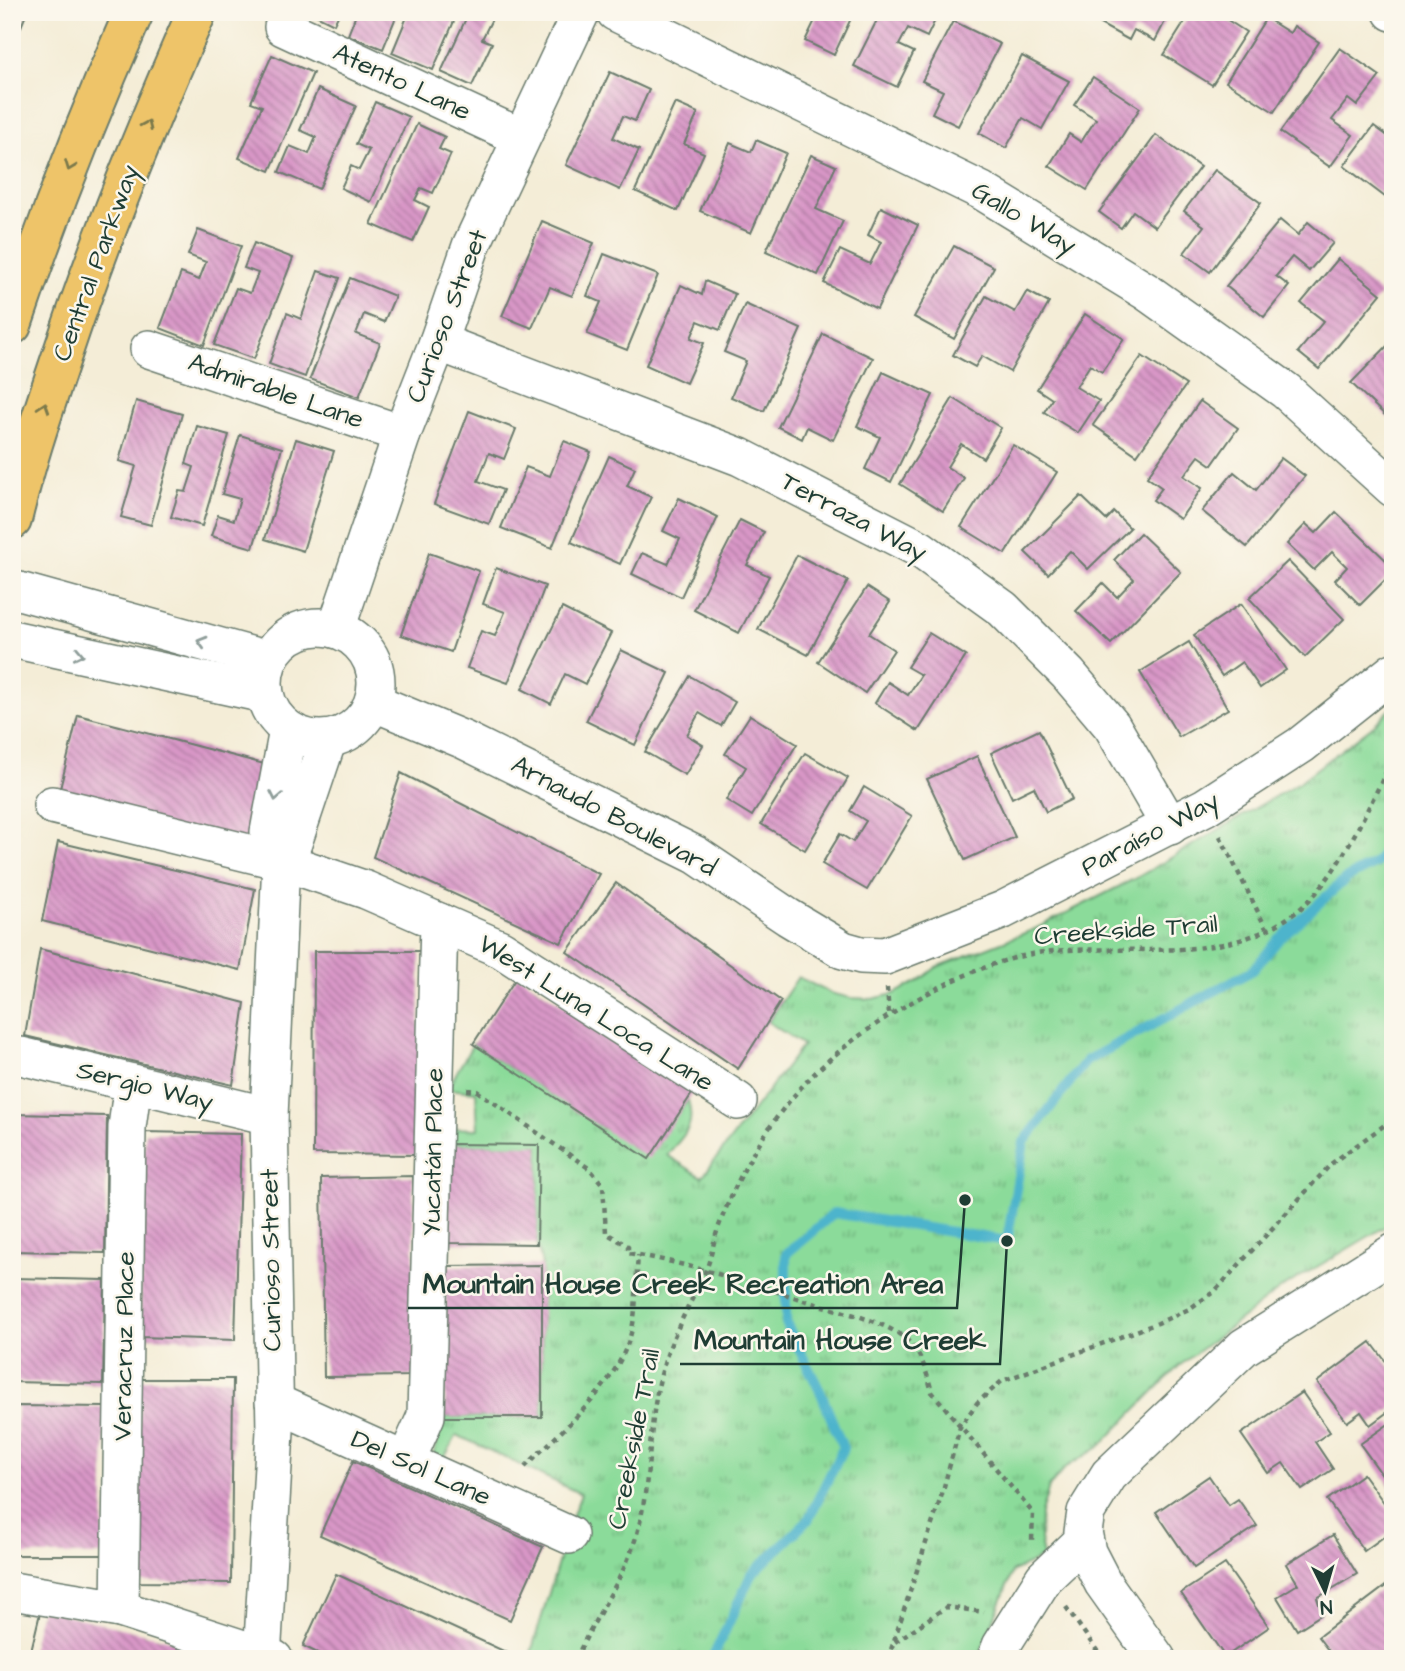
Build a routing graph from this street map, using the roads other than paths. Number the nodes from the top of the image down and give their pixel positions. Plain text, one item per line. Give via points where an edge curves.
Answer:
1 (134, 12) edge
2 (197, 12) edge
3 (581, 12) edge
4 (615, 12) edge
5 (283, 27) dead end
6 (520, 137) junction
7 (12, 325) edge
8 (438, 342) junction
9 (149, 349) dead end
10 (402, 433) junction
11 (1393, 488) edge
12 (12, 520) edge
13 (12, 589) edge
14 (336, 629) junction
15 (12, 639) edge
16 (1393, 672) edge
17 (266, 677) junction
18 (373, 702) junction
19 (288, 730) junction
20 (328, 739) junction
21 (52, 805) dead end
22 (1170, 826) junction
23 (281, 861) junction
24 (439, 922) junction
25 (885, 956) joint
26 (21, 1056) dead end
27 (133, 1083) junction
28 (738, 1101) dead end
29 (269, 1116) junction
30 (1393, 1253) edge
31 (274, 1402) junction
32 (406, 1461) junction
33 (569, 1535) dead end
34 (1084, 1536) junction
35 (12, 1591) edge
36 (120, 1609) junction
37 (266, 1657) edge
38 (996, 1659) edge
39 (1157, 1659) edge

1 -> 7 main road via 90,114
12 -> 2 main road, Central Parkway via 25,466 86,281 142,135
3 - 6 street, Curioso Street
4 - 11 street, Gallo Way via 982,191 1135,284 1286,391
5 - 6 street, Atento Lane
6 - 8 street, Curioso Street via 471,246
8 - 10 street, Curioso Street
8 - 22 street, Terraza Way via 740,457 919,549 1003,609 1068,674 1112,726
9 - 10 street, Admirable Lane
10 - 14 street, Curioso Street
17 -> 13 street
14 - 17 street via 319,626 296,632 277,646
14 - 18 street via 352,637 374,666
15 -> 17 street
16 - 22 street, Paraíso Way via 1301,745
17 - 19 street via 269,709
18 - 20 street via 360,723
18 - 25 street, Arnaudo Boulevard via 464,740 696,855 843,950
19 - 20 street via 301,737
19 -> 23 street, Curioso Street via 269,832
20 - 23 street, Curioso Street via 293,843
21 - 23 street, West Luna Loca Lane
22 - 25 street, Paraíso Way via 1003,910
23 - 24 street, West Luna Loca Lane via 366,890
23 - 29 street, Curioso Street
24 - 28 street, West Luna Loca Lane via 501,949
24 - 32 street, Yucatán Place via 426,1416
26 - 27 street, Sergio Way
27 - 29 street, Sergio Way
27 - 36 street, Veracruz Place via 127,1127
29 - 31 street, Curioso Street
30 - 34 street via 1244,1348 1109,1475 1086,1512
31 - 32 street, Del Sol Lane
31 - 37 street, Curioso Street
32 - 33 street, Del Sol Lane
34 - 38 street via 1044,1578
34 - 39 street via 1103,1583
35 - 36 street
36 - 37 street

